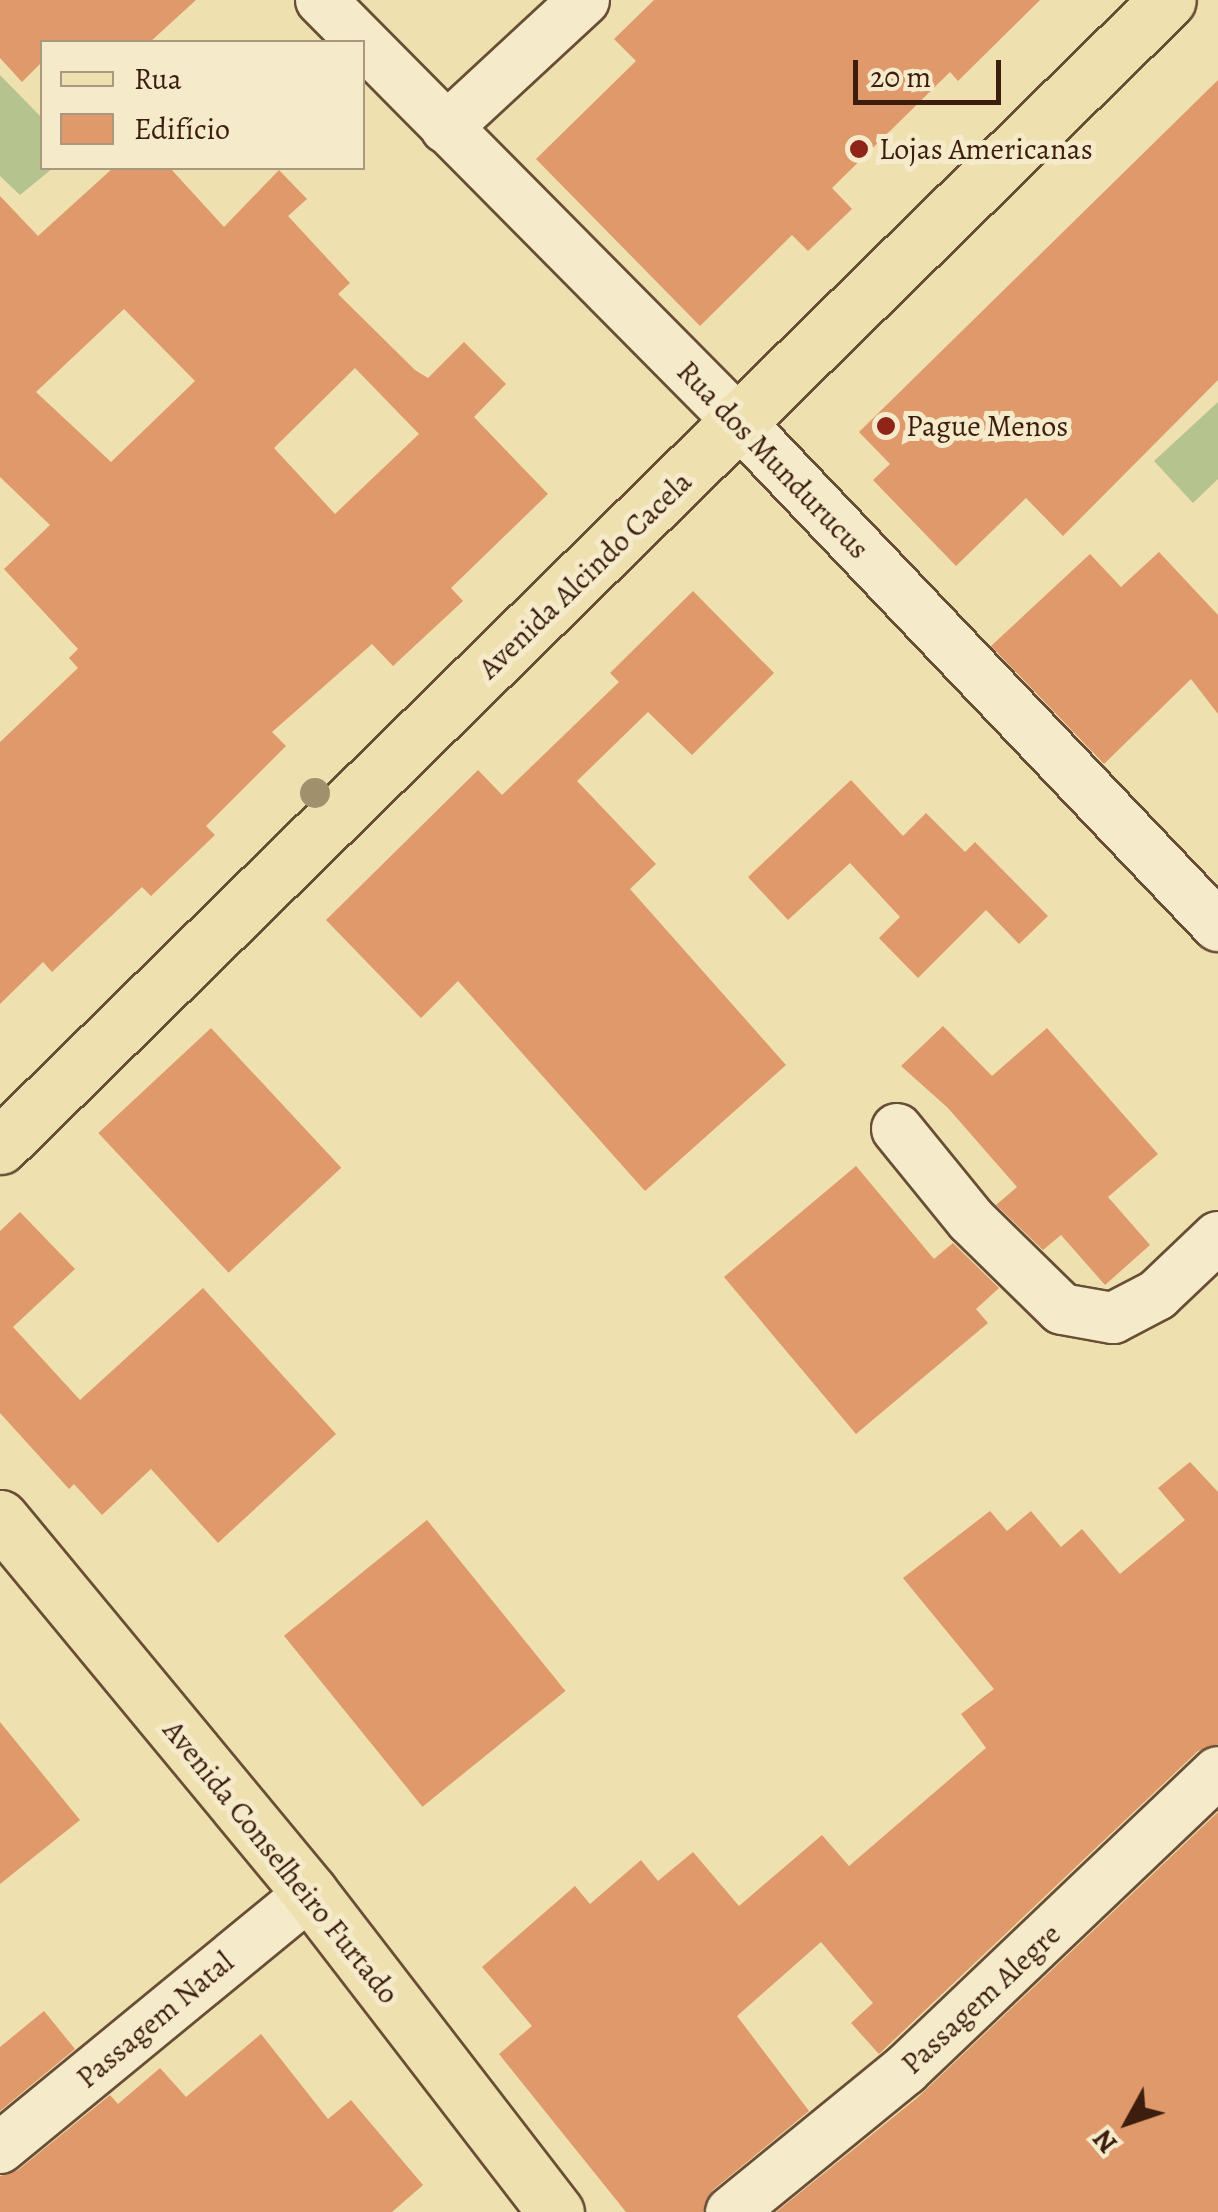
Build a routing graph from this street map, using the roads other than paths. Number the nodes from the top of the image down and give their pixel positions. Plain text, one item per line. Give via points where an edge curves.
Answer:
1 (321, 0) edge
2 (584, 0) edge
3 (1168, 0) edge
4 (360, 40) edge
5 (365, 45) edge
6 (446, 128) junction
7 (740, 423) junction
8 (1218, 926) edge
9 (897, 1129) dead end
10 (0, 1146) edge
11 (1218, 1236) edge
12 (0, 1518) edge
13 (1218, 1772) edge
14 (310, 1893) junction
15 (0, 2148) edge
16 (556, 2212) edge
17 (731, 2212) edge

1 - 4 street, Rua dos Mundurucus
2 - 6 street
3 - 7 main road, Avenida Alcindo Cacela
5 - 6 street, Rua dos Mundurucus
6 - 7 street, Rua dos Mundurucus
7 - 8 street, Rua dos Mundurucus
7 - 10 main road, Avenida Alcindo Cacela
9 - 11 street via 972,1220 1062,1308 1114,1318 1156,1294
12 - 14 main road, Avenida Conselheiro Furtado
13 - 17 street, Passagem Alegre via 905,2070
14 - 15 street, Passagem Natal
14 - 16 main road, Avenida Conselheiro Furtado

